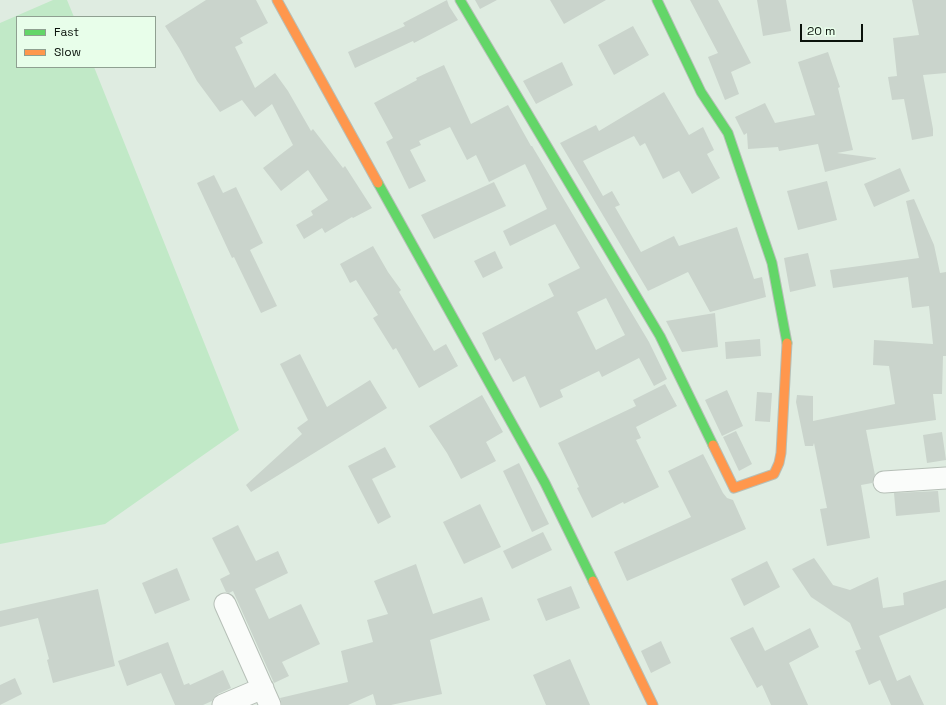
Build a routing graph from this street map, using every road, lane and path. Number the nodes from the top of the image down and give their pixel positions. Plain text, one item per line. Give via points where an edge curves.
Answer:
1 (277, 0) edge
2 (460, 0) edge
3 (657, 0) edge
4 (946, 478) edge
5 (884, 482) dead end
6 (225, 604) dead end
7 (266, 697) edge
8 (223, 705) edge
9 (653, 705) edge

1 - 9 street via 545,483
2 - 3 street via 660,336 734,488 774,474 779,463 787,344 772,263 728,133 701,92
4 - 5 street
6 - 7 street
7 - 8 street

